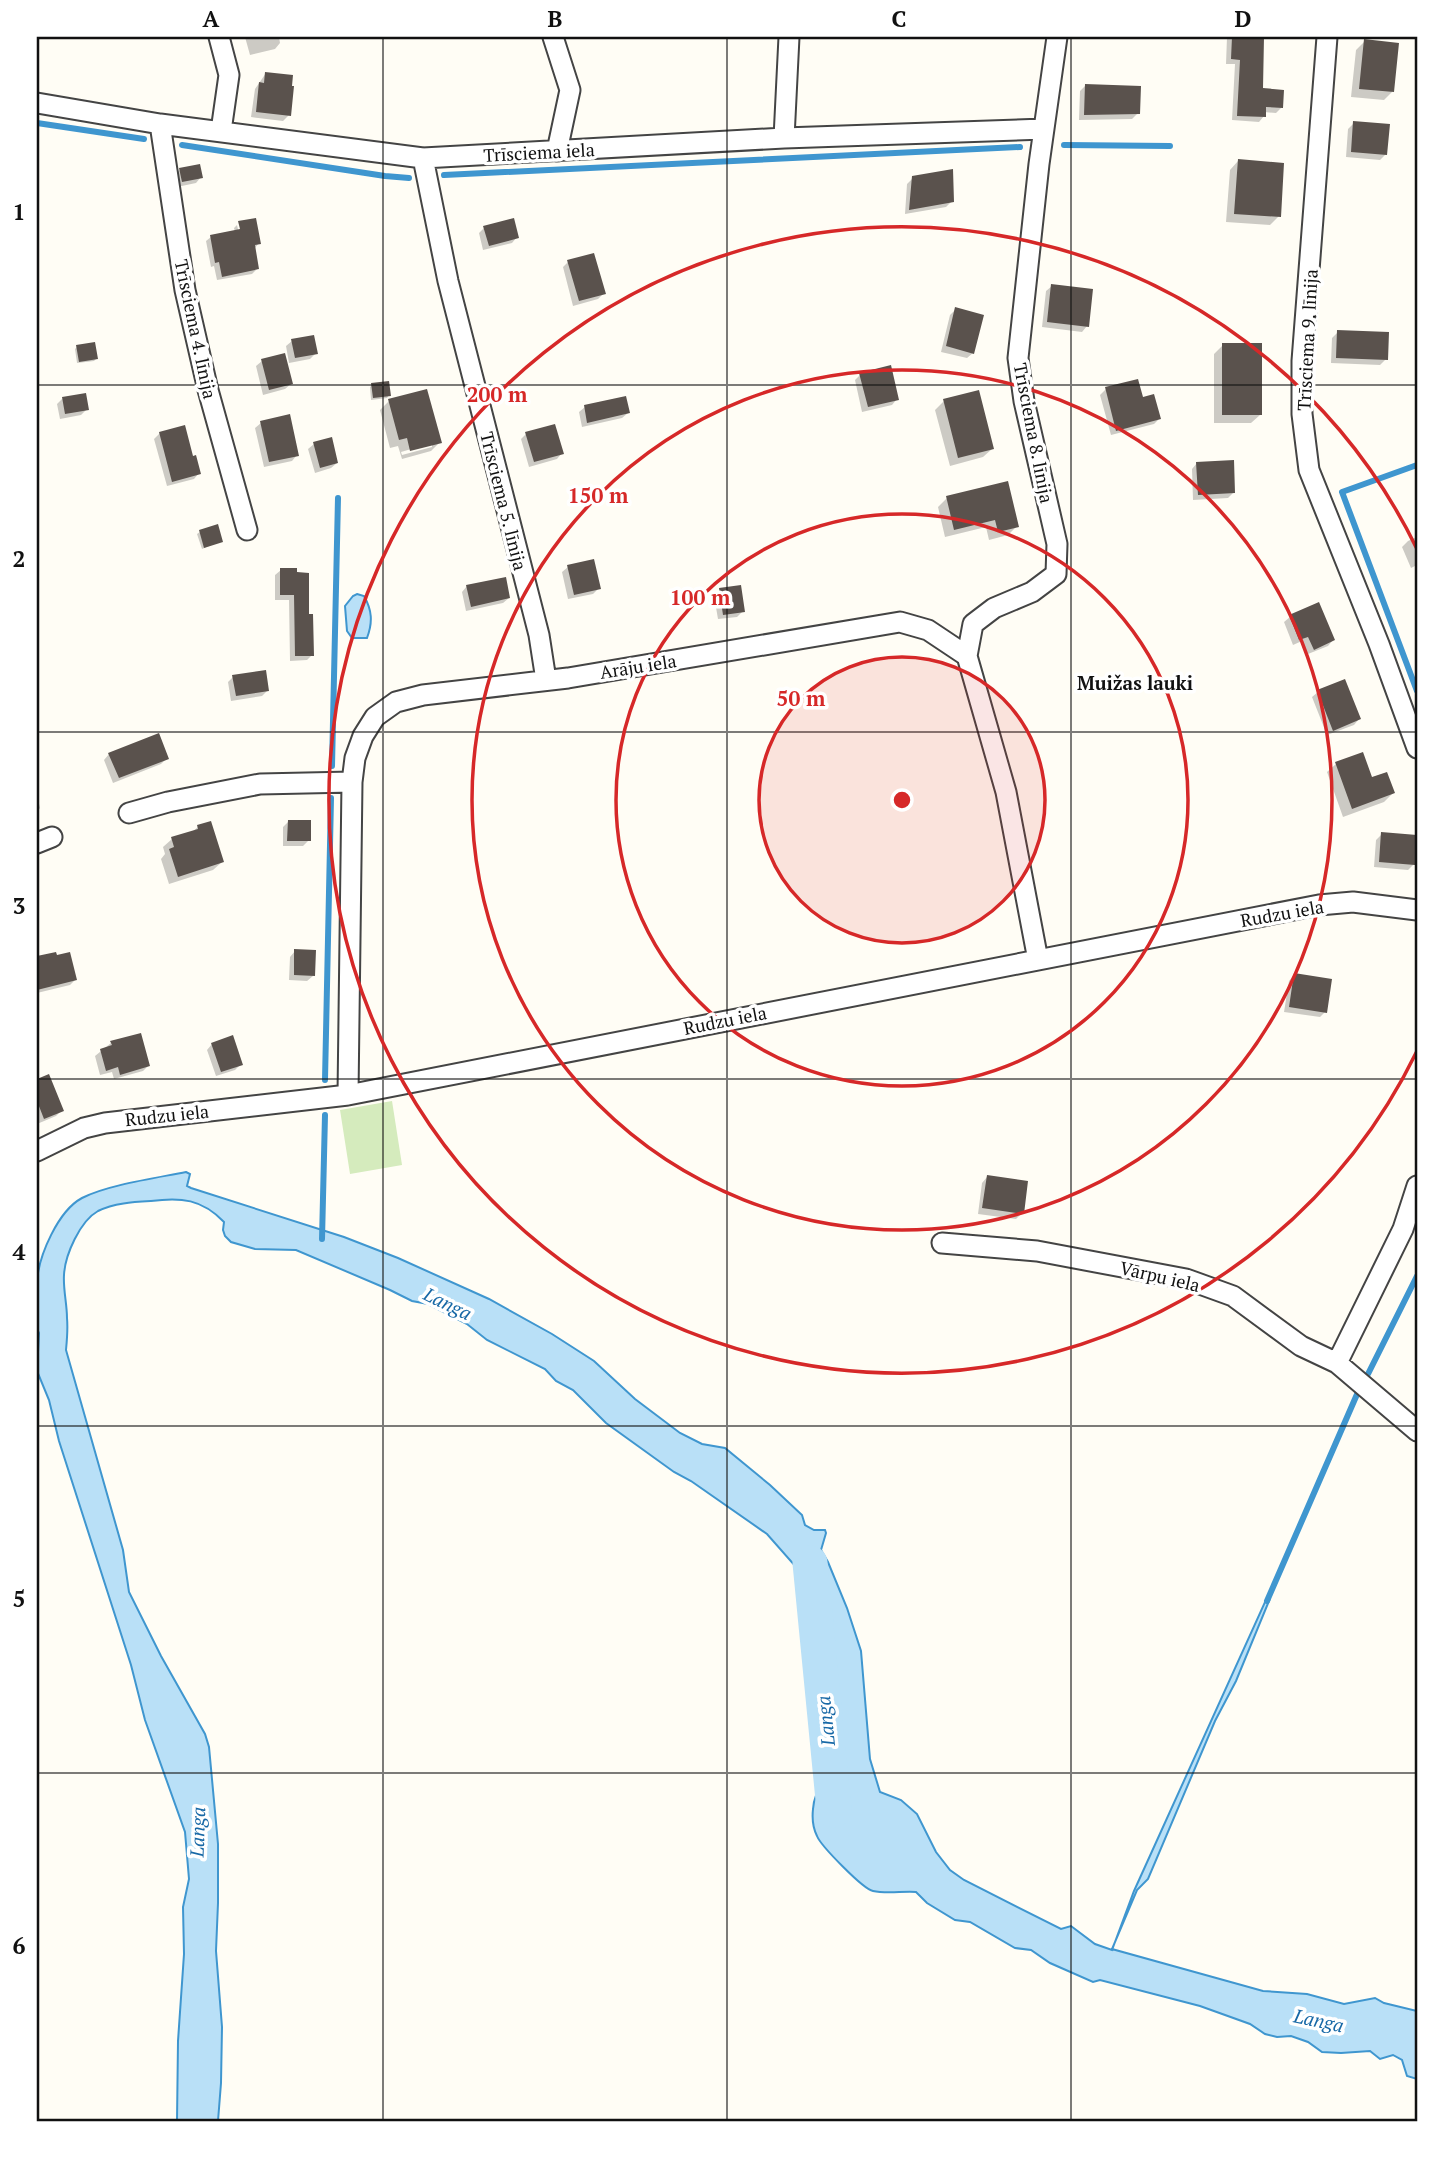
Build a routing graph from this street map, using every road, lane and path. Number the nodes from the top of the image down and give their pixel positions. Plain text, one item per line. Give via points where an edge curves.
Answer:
1 (219, 37) edge
2 (553, 37) edge
3 (789, 37) edge
4 (1057, 37) edge
5 (1327, 37) edge
6 (37, 103) edge
7 (160, 124) junction
8 (1044, 129) junction
9 (221, 131) junction
10 (785, 138) junction
11 (557, 151) junction
12 (423, 158) junction
13 (247, 530) dead end
14 (967, 656) junction
15 (546, 680) junction
16 (1417, 748) edge
17 (352, 782) junction
18 (129, 813) dead end
19 (1417, 910) edge
20 (1038, 960) junction
21 (348, 1095) junction
22 (37, 1151) edge
23 (1417, 1186) edge
24 (943, 1243) dead end
25 (1337, 1363) junction
26 (1417, 1431) edge

1 - 9 street via 229,75
2 - 11 street via 570,90
3 - 10 street
4 - 8 street, Trīsciema 8. līnija
5 - 16 street, Trīsciema 9. līnija via 1303,361 1303,425 1309,470
6 - 7 street, Trīsciema iela
7 - 9 street, Trīsciema iela
7 - 13 street, Trīsciema 4. līnija via 185,290
8 - 10 street, Trīsciema iela
8 - 14 street, Trīsciema 8. līnija via 1018,358 1057,544 1056,574 973,624
9 - 12 street, Trīsciema iela
10 - 11 street, Trīsciema iela
11 - 12 street, Trīsciema iela
12 - 15 street, Trīsciema 5. līnija
14 - 15 street, Arāju iela via 928,630 901,622
14 - 20 street via 1006,792
15 - 17 street, Arāju iela via 396,702 375,717 363,736
17 - 18 street via 260,784
17 - 21 street, Arāju iela
19 - 20 street, Rudzu iela via 1353,902 1320,905
20 - 21 street, Rudzu iela
21 - 22 street, Rudzu iela via 105,1122
23 - 25 street via 1403,1229
24 - 25 street, Vārpu iela via 1037,1251 1186,1279 1233,1296 1301,1346
25 - 26 street, Vārpu iela

